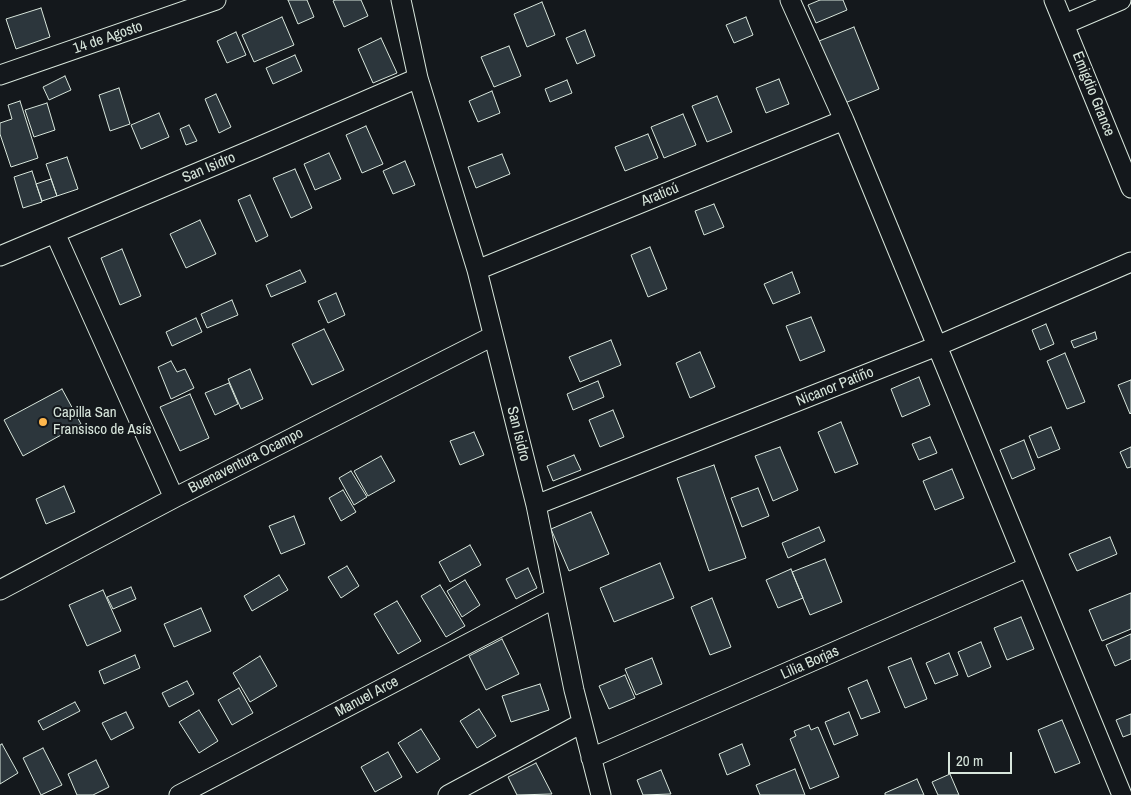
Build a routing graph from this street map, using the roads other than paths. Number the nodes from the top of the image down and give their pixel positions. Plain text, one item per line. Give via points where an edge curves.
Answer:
1 (216, 0) edge
2 (401, 0) edge
3 (790, 0) edge
4 (1054, 0) edge
5 (1121, 0) edge
6 (1065, 24) junction
7 (0, 75) edge
8 (418, 78) junction
9 (844, 120) junction
10 (1131, 188) edge
11 (55, 233) junction
12 (0, 256) edge
13 (1131, 262) edge
14 (477, 270) junction
15 (493, 336) junction
16 (937, 346) junction
17 (174, 498) junction
18 (536, 505) junction
19 (1028, 567) junction
20 (0, 590) edge
21 (555, 598) junction
22 (582, 723) junction
23 (591, 758) junction
24 (1119, 790) edge
25 (179, 795) edge
26 (448, 795) edge
27 (601, 795) edge

1 - 7 street, 14 de Agosto
2 - 8 street, San Isidro
3 - 9 street
4 - 6 street, Emigdio Grance
5 - 6 street
6 - 10 street, Emigdio Grance
8 - 11 street, San Isidro
8 - 14 street, San Isidro
9 - 14 street, Araticú
9 - 16 street
11 - 12 street, San Isidro
11 - 17 street
13 - 16 street, Nicanor Patiño
14 - 15 street, San Isidro
15 - 17 street, Buenaventura Ocampo
15 - 18 street, San Isidro
16 - 18 street, Nicanor Patiño
16 - 19 street
17 - 20 street, Buenaventura Ocampo
18 - 21 street, San Isidro
19 - 23 street, Lilia Borjas
19 - 24 street
21 - 22 street, San Isidro
21 - 25 street, Manuel Arce
22 - 23 street, San Isidro
22 - 26 street
23 - 27 street, San Isidro

